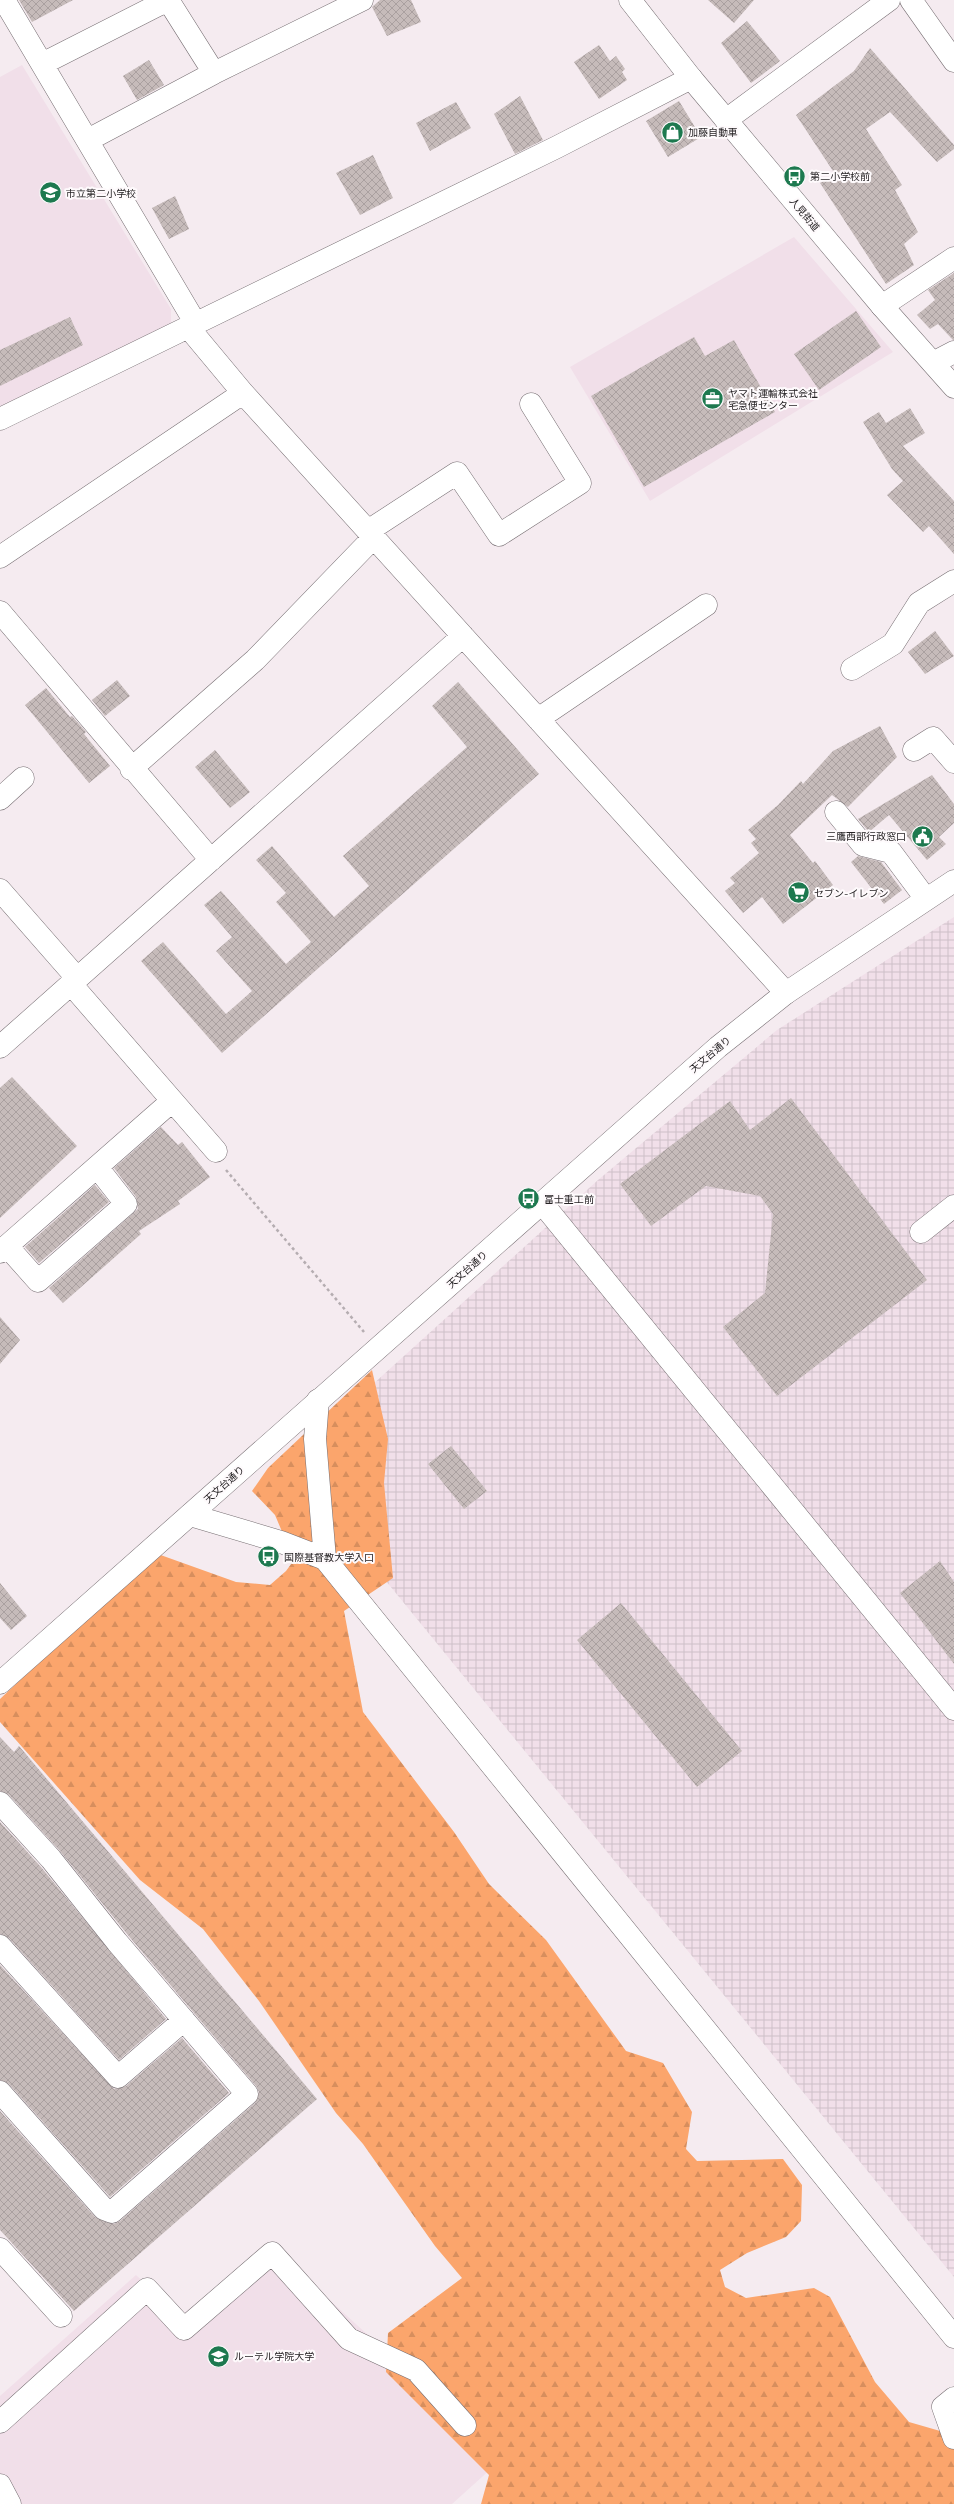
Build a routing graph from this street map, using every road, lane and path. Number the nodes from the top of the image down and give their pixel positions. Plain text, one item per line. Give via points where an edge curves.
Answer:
1 (4, 0) edge
2 (362, 0) edge
3 (630, 0) edge
4 (889, 0) edge
5 (911, 0) edge
6 (954, 61) edge
7 (42, 64) junction
8 (214, 73) junction
9 (691, 78) junction
10 (726, 120) junction
11 (88, 140) junction
12 (954, 258) edge
13 (882, 306) junction
14 (192, 326) junction
15 (954, 352) edge
16 (933, 363) junction
17 (954, 387) edge
18 (243, 393) junction
19 (531, 404) dead end
20 (0, 420) edge
21 (371, 534) junction
22 (0, 557) edge
23 (954, 581) edge
24 (706, 605) dead end
25 (0, 612) edge
26 (463, 636) junction
27 (852, 669) dead end
28 (538, 719) junction
29 (914, 750) dead end
30 (954, 762) edge
31 (131, 769) junction
32 (23, 778) dead end
33 (0, 799) edge
34 (836, 812) dead end
35 (211, 860) junction
36 (954, 881) edge
37 (0, 890) edge
38 (926, 899) junction
39 (74, 981) junction
40 (786, 993) junction
41 (3, 1039) edge
42 (172, 1101) junction
43 (216, 1151) joint
44 (97, 1167) junction
45 (542, 1203) junction
46 (954, 1206) edge
47 (921, 1232) dead end
48 (3, 1249) edge
49 (378, 1348) junction
50 (318, 1400) junction
51 (190, 1515) junction
52 (325, 1559) junction
53 (0, 1683) edge
54 (954, 1710) edge
55 (0, 1803) edge
56 (0, 1946) edge
57 (184, 2020) junction
58 (0, 2092) edge
59 (0, 2249) edge
60 (61, 2316) dead end
61 (954, 2337) edge
62 (954, 2398) edge
63 (0, 2422) edge
64 (465, 2425) dead end
65 (954, 2438) edge
66 (0, 2485) edge
67 (10, 2504) edge

1 - 7 street
2 - 8 street
3 - 9 street, 人見街道
4 - 10 street
5 - 6 street
7 - 8 street via 168,0
7 - 11 street
8 - 11 street
9 - 10 street, 人見街道
9 - 14 street via 557,147
10 - 13 street, 人見街道
11 - 14 street
12 - 13 street
13 - 16 street, 人見街道
14 - 18 street
14 - 20 street
15 - 16 street
16 - 17 street, 人見街道
18 - 21 street
18 - 22 street
19 - 21 street via 580,483 499,535 457,472
21 - 26 street
21 - 31 street via 255,660
23 - 27 street via 919,602 892,644
24 - 28 street
25 - 31 street
26 - 28 street
26 - 35 street
28 - 40 street
29 - 30 street via 933,738
31 - 35 street
32 - 33 street
34 - 38 street via 863,844 891,852
35 - 39 street
36 - 38 street, 天文台通り
37 - 39 street
38 - 40 street, 天文台通り
39 - 41 street
39 - 42 street
40 - 45 street, 天文台通り via 689,1072
42 - 43 street
42 - 44 street
43 - 49 path via 222,1165
44 - 48 street
44 - 48 street via 126,1204 38,1281
45 - 49 street, 天文台通り
45 - 54 street
46 - 47 street
49 - 50 street, 天文台通り
50 - 51 street, 天文台通り
50 - 52 street via 315,1439
51 - 52 street via 281,1542
51 - 53 street, 天文台通り
52 - 61 street
55 - 57 street via 51,1859
56 - 57 street via 118,2077
57 - 58 street via 246,2094 112,2212 104,2209
59 - 60 street
62 - 65 street via 943,2407
63 - 64 street via 147,2289 184,2329 272,2253 349,2339 416,2370
66 - 67 street

